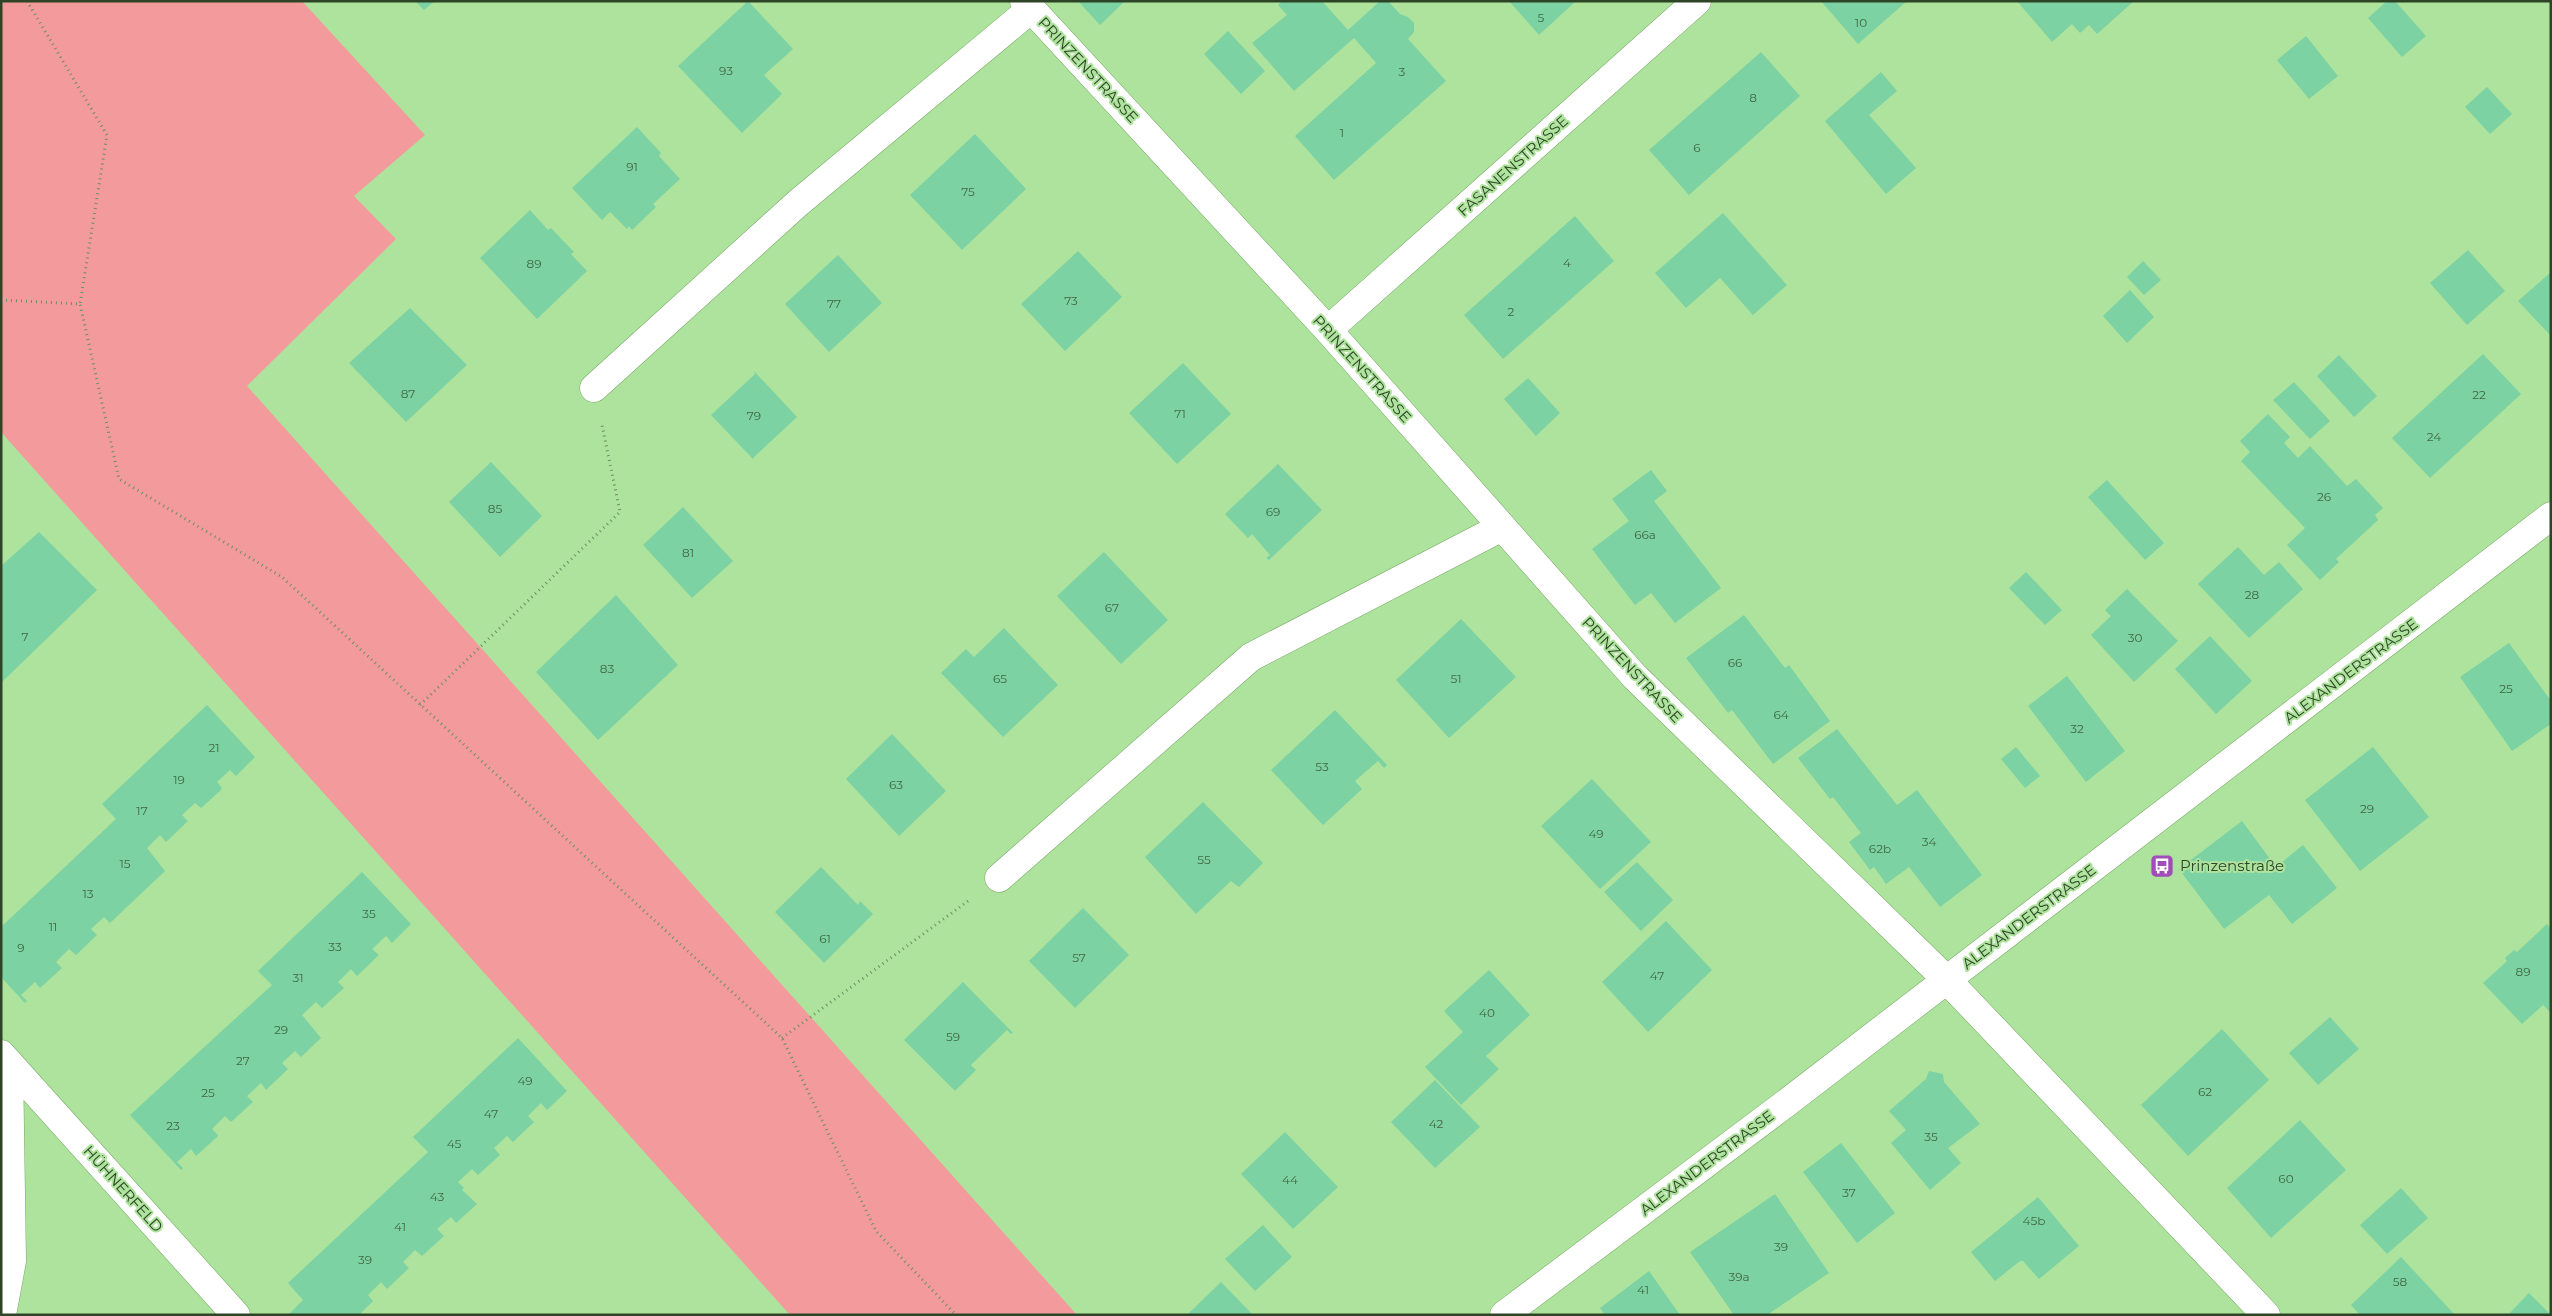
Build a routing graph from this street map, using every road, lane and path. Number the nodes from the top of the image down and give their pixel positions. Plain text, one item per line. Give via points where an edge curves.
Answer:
1 (28, 1) edge
2 (1697, 1) edge
3 (1028, 5) edge
4 (1, 300) edge
5 (80, 304) junction
6 (1328, 330) junction
7 (594, 388) joint
8 (2551, 516) edge
9 (1502, 527) junction
10 (420, 705) junction
11 (999, 878) joint
12 (1947, 980) junction
13 (782, 1038) junction
14 (5, 1058) edge
15 (2, 1315) edge
16 (236, 1315) edge
17 (956, 1315) edge
18 (1504, 1315) edge
19 (2266, 1315) edge

1 - 5 path via 107,135
2 - 6 street, FASANENSTRASSE
3 - 6 street, PRINZENSTRASSE
3 - 7 street via 798,203
4 - 5 path
5 - 10 path via 119,479 282,577
6 - 9 street, PRINZENSTRASSE
7 - 10 path via 620,512
8 - 12 street, ALEXANDERSTRASSE
9 - 11 street via 1251,657
9 - 12 street, PRINZENSTRASSE via 1635,677
10 - 13 path
11 - 13 path
12 - 18 street, ALEXANDERSTRASSE
12 - 19 street, PRINZENSTRASSE
13 - 17 path via 876,1231
14 - 15 street, HÜHNERFELD via 12,1261
14 - 16 street, HÜHNERFELD

